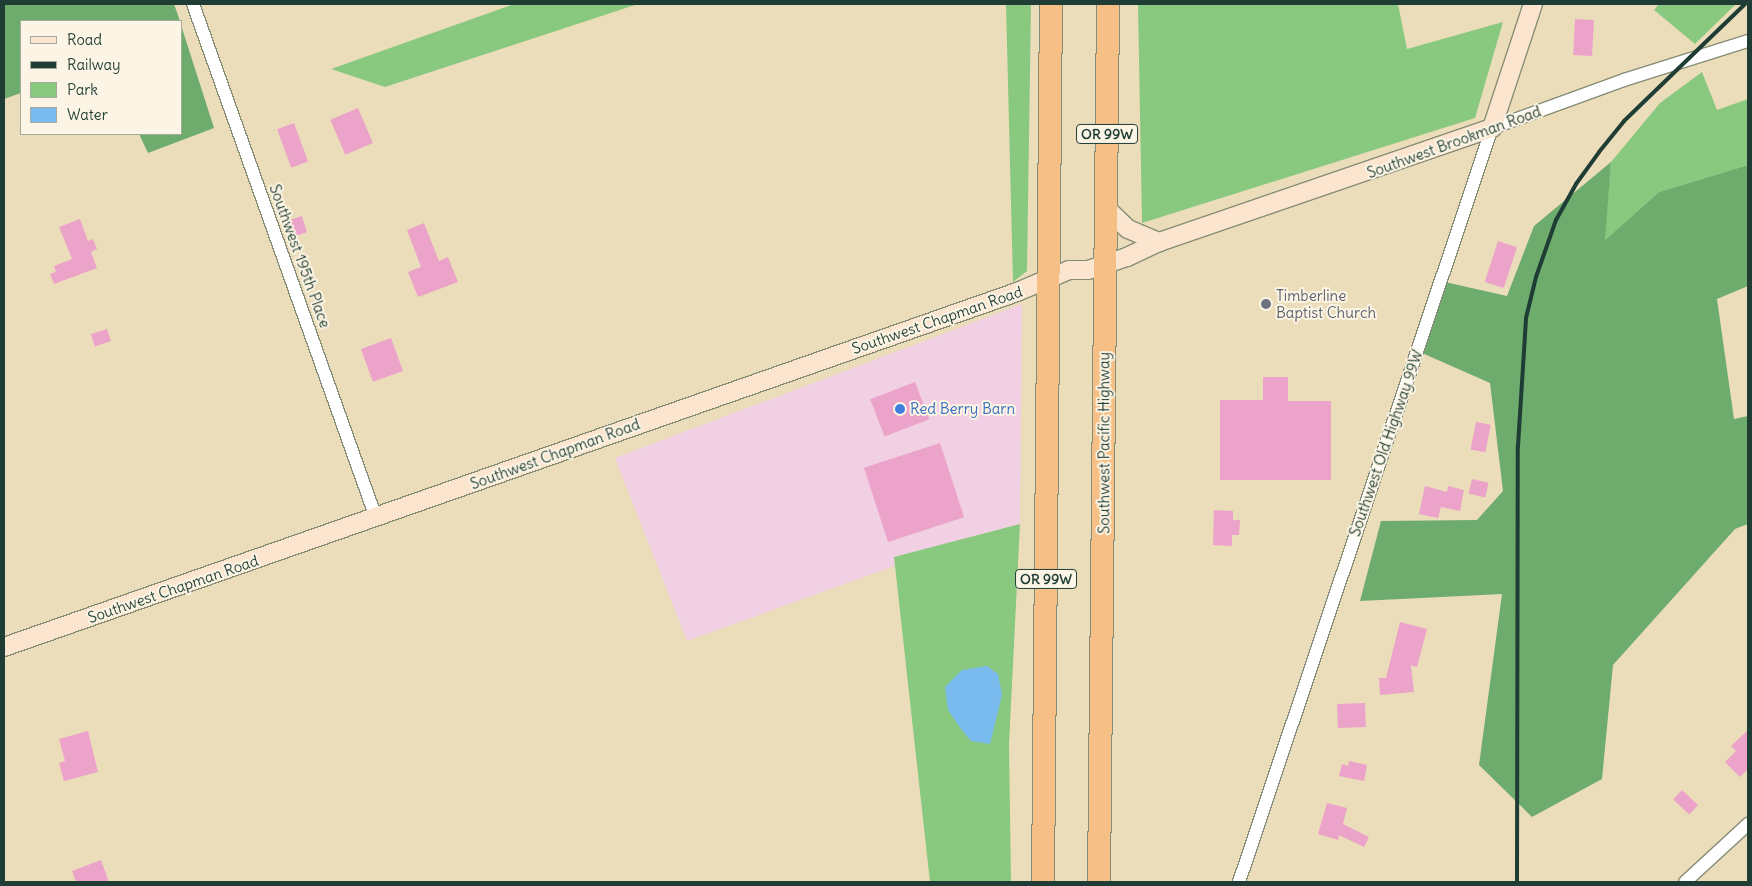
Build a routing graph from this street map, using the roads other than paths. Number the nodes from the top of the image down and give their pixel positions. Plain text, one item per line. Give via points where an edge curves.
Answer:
1 (193, 4) edge
2 (1052, 4) edge
3 (1108, 4) edge
4 (1533, 4) edge
5 (1748, 42) edge
6 (1492, 128) junction
7 (1106, 208) junction
8 (1159, 242) junction
9 (1105, 264) junction
10 (1049, 278) junction
11 (376, 518) junction
12 (4, 647) edge
13 (1748, 824) edge
14 (1043, 882) edge
15 (1099, 882) edge
16 (1239, 882) edge
17 (1684, 882) edge

1 - 11 street, Southwest 195th Place
2 - 10 highway, OR 99W
3 - 7 highway, Southwest Pacific Highway / OR 99W
4 - 6 street, Southwest Old Highway 99W
5 - 6 street, Southwest Brookman Road via 1624,80
6 - 8 street, Southwest Brookman Road
6 - 16 street, Southwest Old Highway 99W
7 - 8 street via 1128,229
7 - 9 highway, Southwest Pacific Highway / OR 99W
8 - 9 street, Southwest Brookman Road
9 - 10 street, Southwest Chapman Road via 1088,270 1069,270
9 - 15 highway, Southwest Pacific Highway / OR 99W
10 - 11 street, Southwest Chapman Road
10 - 14 highway, OR 99W
11 - 12 street, Southwest Chapman Road
13 - 17 street

